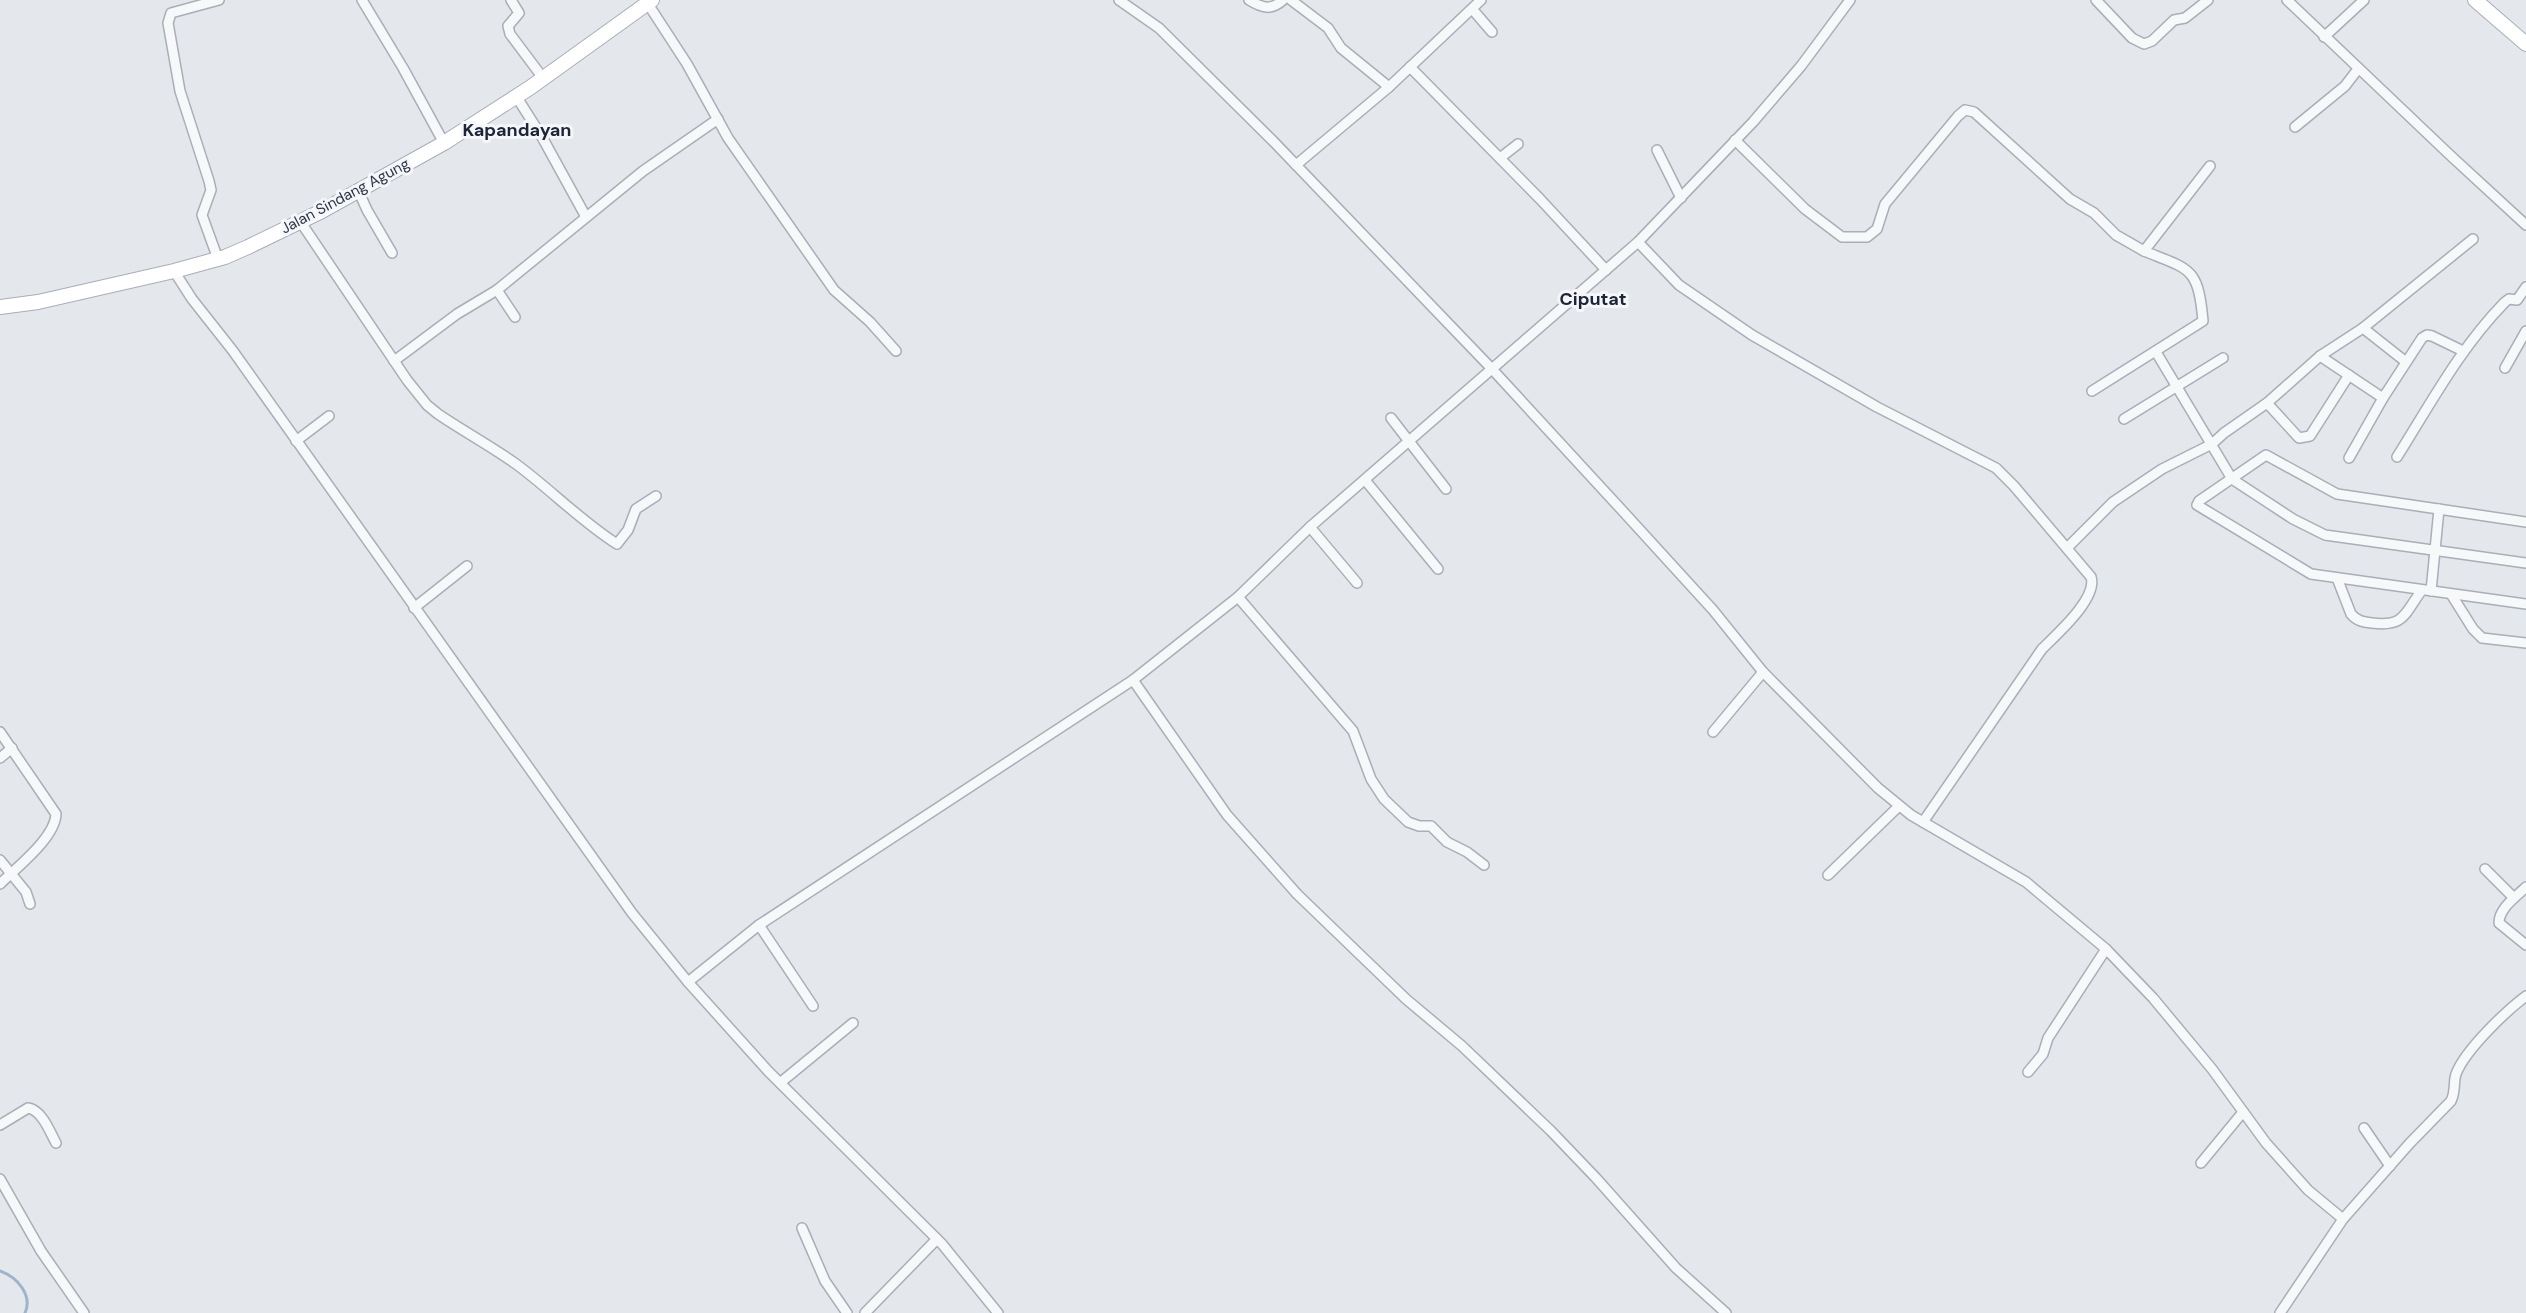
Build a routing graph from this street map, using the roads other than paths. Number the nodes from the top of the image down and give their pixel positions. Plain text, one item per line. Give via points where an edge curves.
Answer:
1 (219, 0) edge
2 (362, 0) edge
3 (511, 0) edge
4 (1119, 0) edge
5 (1249, 0) edge
6 (1283, 0) edge
7 (1291, 0) edge
8 (1481, 0) edge
9 (1850, 0) edge
10 (2096, 0) edge
11 (2208, 0) edge
12 (2287, 0) edge
13 (2364, 0) edge
14 (2475, 0) edge
15 (650, 2) edge
16 (1473, 10) junction
17 (1492, 32) dead end
18 (2324, 37) junction
19 (2526, 44) edge
20 (1410, 67) junction
21 (2358, 69) junction
22 (543, 78) junction
23 (1389, 87) junction
24 (516, 96) junction
25 (718, 119) junction
26 (2295, 127) dead end
27 (1735, 140) junction
28 (444, 143) junction
29 (1518, 144) dead end
30 (1657, 150) dead end
31 (1500, 158) junction
32 (1296, 165) junction
33 (2210, 166) dead end
34 (358, 190) junction
35 (1682, 198) junction
36 (586, 218) junction
37 (300, 221) junction
38 (2526, 225) edge
39 (2473, 239) dead end
40 (1638, 242) junction
41 (2144, 251) junction
42 (392, 253) dead end
43 (219, 259) junction
44 (1606, 270) junction
45 (174, 271) junction
46 (2526, 287) edge
47 (497, 290) junction
48 (2522, 302) edge
49 (0, 307) edge
50 (515, 317) dead end
51 (2363, 328) junction
52 (2526, 331) edge
53 (896, 351) dead end
54 (2463, 351) junction
55 (2156, 352) junction
56 (2320, 356) junction
57 (2223, 358) dead end
58 (394, 361) junction
59 (2406, 362) junction
60 (2505, 368) dead end
61 (1492, 369) junction
62 (2349, 375) junction
63 (2177, 387) junction
64 (2092, 391) dead end
65 (2383, 398) junction
66 (2267, 403) junction
67 (328, 417) dead end
68 (1391, 418) dead end
69 (2124, 419) dead end
70 (296, 441) junction
71 (1409, 442) junction
72 (2212, 444) junction
73 (2397, 457) dead end
74 (2349, 458) dead end
75 (2232, 478) junction
76 (1365, 480) junction
77 (1446, 489) dead end
78 (656, 496) dead end
79 (2439, 509) junction
80 (2526, 522) edge
81 (1310, 527) junction
82 (2067, 548) junction
83 (2435, 551) junction
84 (2526, 563) edge
85 (467, 566) dead end
86 (1438, 569) dead end
87 (2337, 578) junction
88 (1357, 583) dead end
89 (2427, 590) junction
90 (2451, 594) junction
91 (1238, 597) junction
92 (2526, 604) edge
93 (414, 608) junction
94 (2526, 643) edge
95 (1763, 672) junction
96 (1133, 680) junction
97 (0, 732) edge
98 (1713, 732) dead end
99 (12, 748) junction
100 (0, 758) edge
101 (1899, 806) junction
102 (1923, 822) junction
103 (0, 860) edge
104 (1484, 864) dead end
105 (2485, 869) dead end
106 (11, 873) junction
107 (1828, 875) dead end
108 (0, 884) edge
109 (2526, 887) edge
110 (2514, 898) junction
111 (30, 904) dead end
112 (759, 925) junction
113 (2526, 945) edge
114 (2106, 949) junction
115 (688, 982) junction
116 (2526, 996) edge
117 (813, 1006) dead end
118 (853, 1023) dead end
119 (2028, 1072) dead end
120 (780, 1083) junction
121 (2243, 1112) junction
122 (0, 1125) edge
123 (2364, 1128) dead end
124 (56, 1143) dead end
125 (2201, 1163) dead end
126 (2390, 1166) junction
127 (0, 1179) edge
128 (2343, 1219) junction
129 (802, 1228) dead end
130 (938, 1239) junction
131 (84, 1313) edge
132 (847, 1313) edge
133 (864, 1313) edge
134 (998, 1313) edge
135 (1726, 1313) edge
136 (2280, 1313) edge

1 - 43 street via 171,13 168,23 180,91 211,190 202,215
2 - 28 street
3 - 22 street via 519,13 508,26 510,34
4 - 32 street via 1158,28
5 - 6 street via 1268,8
7 - 23 street via 1328,28 1341,48
8 - 16 street
9 - 27 street via 1801,66
10 - 11 street via 2132,38 2145,44 2172,21 2185,18
12 - 18 street
13 - 18 street
14 - 19 main road
15 - 22 main road, Jalan Sindang Agung
15 - 25 street
16 - 17 street
16 - 20 street
18 - 21 street
20 - 23 street
20 - 31 street
21 - 26 street via 2345,86
21 - 38 street
22 - 24 main road, Jalan Sindang Agung
23 - 32 street
24 - 28 main road, Jalan Sindang Agung
24 - 36 street
25 - 36 street via 642,171
25 - 53 street via 834,290
27 - 35 street
27 - 41 street via 1842,237 1867,237 1877,229 1885,204 1965,110 1974,112 2070,199 2094,213 2116,235
28 - 34 main road, Jalan Sindang Agung
29 - 31 street
30 - 35 street
31 - 44 street
32 - 61 street
33 - 41 street
34 - 37 main road, Jalan Sindang Agung
34 - 42 street
35 - 40 street
36 - 47 street
37 - 43 main road, Jalan Sindang Agung
37 - 58 street
39 - 51 street
40 - 44 street
40 - 82 street via 1679,285 1752,335 1876,407 1996,468
41 - 55 street via 2188,268 2200,291 2203,321
43 - 45 main road, Jalan Sindang Agung
44 - 61 street
45 - 49 main road, Jalan Sindang Agung
45 - 70 street
46 - 48 street
47 - 50 street
47 - 58 street
48 - 54 street via 2505,302
51 - 56 street
51 - 59 street
52 - 60 street
54 - 59 street via 2427,335
54 - 73 street
55 - 63 street
55 - 64 street
56 - 62 street
56 - 66 street
57 - 63 street
58 - 78 street via 427,405 514,462 617,544 636,510
59 - 65 street
61 - 71 street
61 - 95 street via 1670,561
62 - 65 street
62 - 66 street via 2306,438 2299,438
63 - 69 street
63 - 72 street
65 - 74 street
66 - 72 street
67 - 70 street
68 - 71 street
70 - 93 street
71 - 76 street
71 - 77 street
72 - 75 street
72 - 82 street via 2162,469 2113,502
75 - 79 street via 2268,456 2332,492
75 - 83 street via 2317,532
75 - 87 street via 2199,501 2197,507 2305,572
76 - 81 street
76 - 86 street
79 - 80 street
79 - 83 street
81 - 88 street
81 - 91 street
82 - 102 street via 2091,577 2091,593 2063,630 2042,649
83 - 84 street
83 - 89 street
85 - 93 street
87 - 89 street
87 - 89 street via 2351,614 2364,622 2396,623
89 - 90 street
90 - 92 street
90 - 94 street via 2482,638
91 - 96 street
91 - 104 street via 1353,731 1375,786 1396,813 1414,825 1431,826 1447,842
93 - 115 street via 632,913
95 - 98 street
95 - 101 street
96 - 112 street
96 - 135 street via 1227,814 1297,894 1543,1123 1676,1268
97 - 99 street
99 - 100 street
99 - 106 street via 56,814 53,828
101 - 102 street
101 - 107 street
102 - 114 street via 2026,882
103 - 106 street
105 - 110 street
106 - 108 street
106 - 111 street via 27,892
109 - 110 street
110 - 113 street via 2502,910 2499,923
112 - 115 street
112 - 117 street
114 - 119 street via 2048,1038 2043,1054
114 - 121 street via 2153,998
115 - 120 street
116 - 126 street via 2465,1059 2457,1072 2451,1101
118 - 120 street
120 - 130 street
121 - 125 street
121 - 128 street via 2308,1190
122 - 124 street via 32,1108
123 - 126 street
126 - 128 street
127 - 131 street via 41,1251
128 - 136 street
129 - 132 street via 825,1281
130 - 133 street
130 - 134 street

